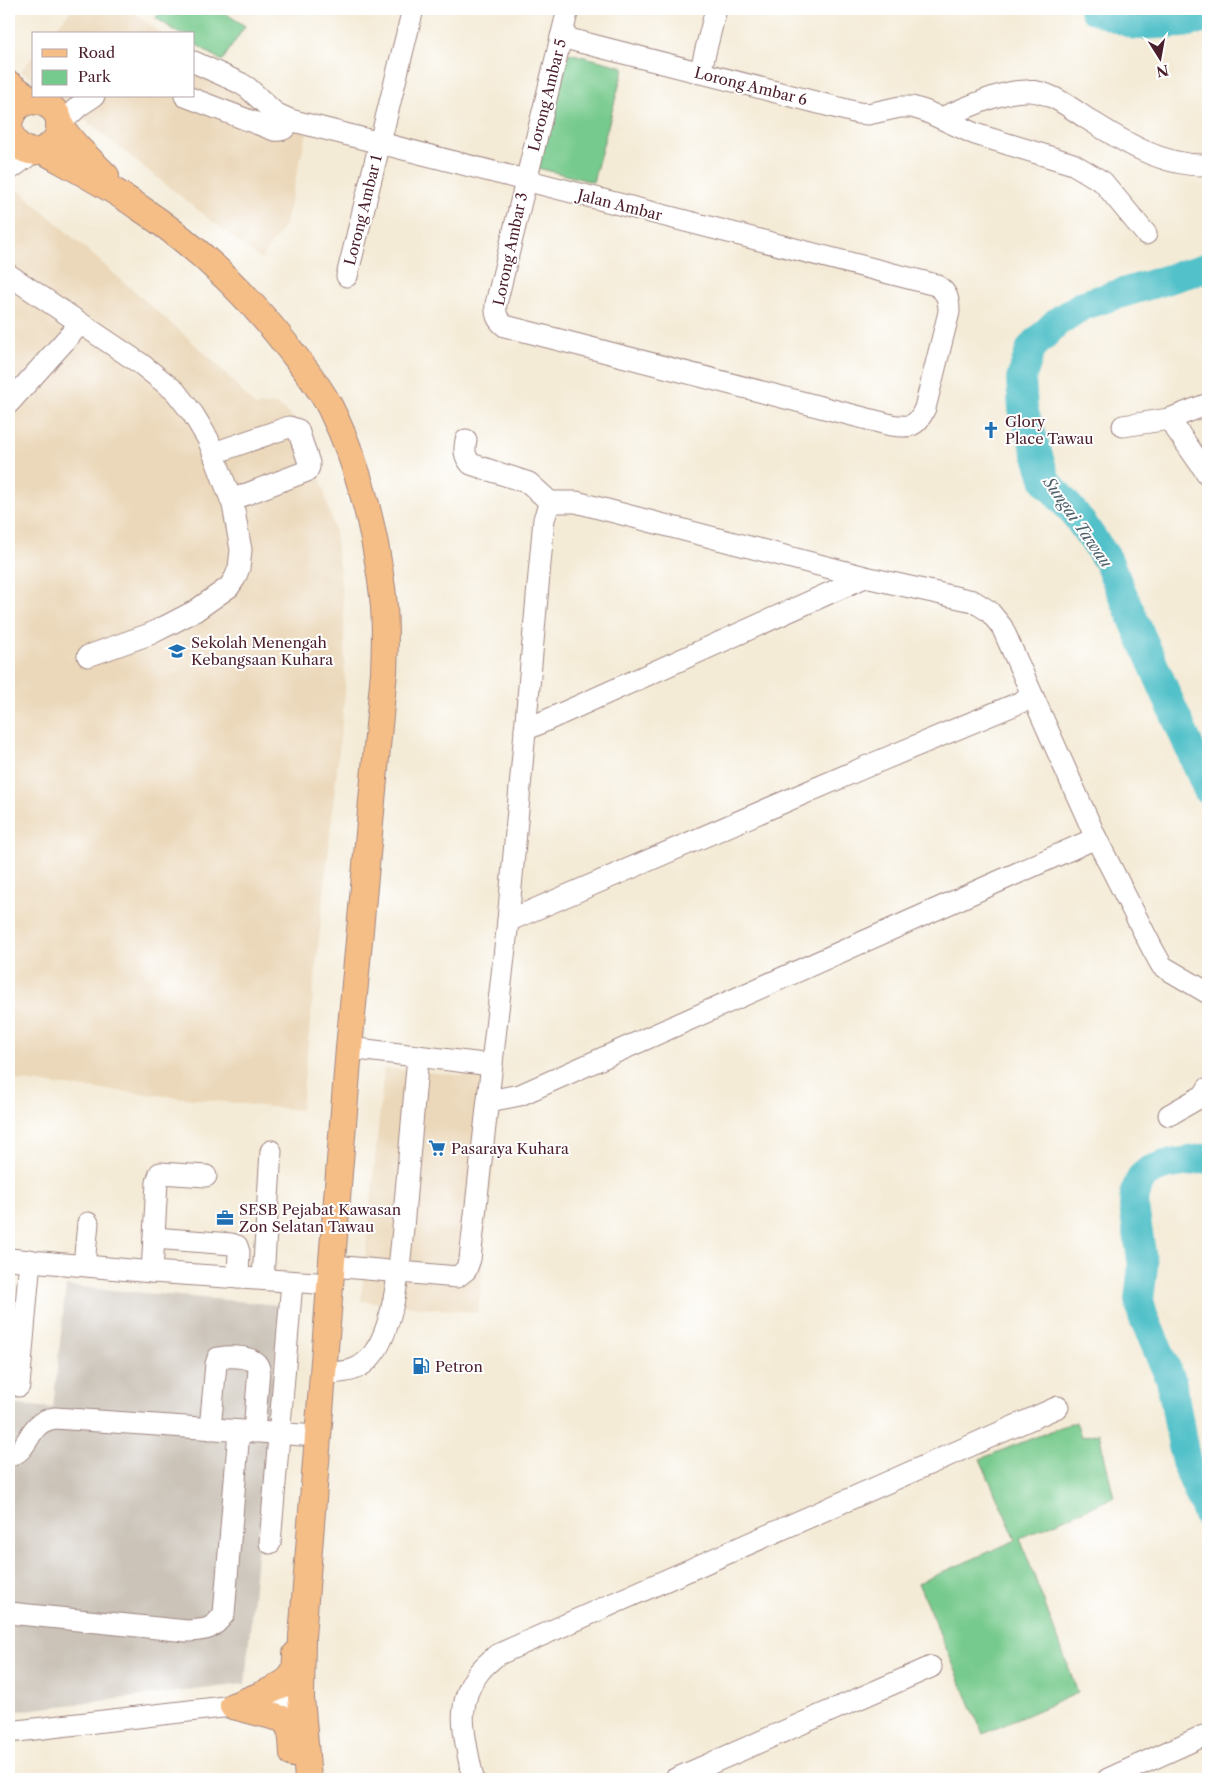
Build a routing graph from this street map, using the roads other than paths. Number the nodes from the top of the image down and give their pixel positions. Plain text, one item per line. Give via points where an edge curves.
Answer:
1 (413, 9) edge
2 (568, 9) edge
3 (716, 9) edge
4 (561, 37) junction
5 (195, 62) edge
6 (700, 73) junction
7 (9, 84) edge
8 (32, 93) edge
9 (91, 98) edge
10 (190, 98) edge
11 (50, 100) edge
12 (941, 118) junction
13 (290, 120) junction
14 (60, 125) junction
15 (9, 130) edge
16 (380, 143) junction
17 (39, 151) junction
18 (1208, 165) edge
19 (9, 170) edge
20 (525, 180) junction
21 (137, 206) junction
22 (1146, 234) dead end
23 (9, 275) edge
24 (347, 276) dead end
25 (497, 317) joint
26 (80, 324) junction
27 (9, 403) edge
28 (1208, 404) edge
29 (1169, 419) junction
30 (1123, 426) dead end
31 (466, 440) dead end
32 (214, 453) junction
33 (1208, 475) edge
34 (231, 500) junction
35 (550, 502) junction
36 (865, 577) junction
37 (88, 656) dead end
38 (1033, 697) junction
39 (525, 730) junction
40 (1096, 838) junction
41 (508, 921) junction
42 (1208, 993) edge
43 (349, 1048) junction
44 (418, 1056) junction
45 (492, 1065) junction
46 (1208, 1088) edge
47 (489, 1101) junction
48 (1169, 1115) dead end
49 (271, 1151) dead end
50 (206, 1176) dead end
51 (88, 1223) dead end
52 (154, 1238) junction
53 (9, 1259) edge
54 (30, 1260) junction
55 (84, 1265) junction
56 (152, 1272) junction
57 (398, 1272) junction
58 (332, 1275) junction
59 (238, 1278) junction
60 (262, 1279) junction
61 (292, 1282) junction
62 (323, 1373) junction
63 (20, 1386) dead end
64 (1058, 1407) dead end
65 (210, 1428) junction
66 (247, 1431) junction
67 (279, 1432) junction
68 (317, 1436) junction
69 (9, 1456) edge
70 (270, 1542) dead end
71 (9, 1613) edge
72 (302, 1637) junction
73 (931, 1667) dead end
74 (301, 1698) junction
75 (233, 1706) junction
76 (9, 1732) edge
77 (1203, 1736) dead end
78 (297, 1779) edge
79 (308, 1779) edge
80 (473, 1779) edge
81 (675, 1779) edge
82 (1108, 1779) edge

1 - 16 street, Lorong Ambar 1
2 - 4 street, Lorong Ambar 5
3 - 6 street
4 - 6 street, Lorong Ambar 6
4 - 20 street, Lorong Ambar 5
5 - 13 street, Jalan Ambar via 240,83 275,113
6 - 12 street, Lorong Ambar 6 via 858,113 912,107
7 - 8 main road
9 - 14 street
10 - 13 street via 274,130 286,128
11 - 14 main road
11 - 15 main road via 18,106 10,119
12 - 18 street via 1012,92 1044,93 1123,142 1180,163
12 - 22 street, Lorong Ambar 6 via 975,134 1073,164 1103,182
13 - 16 street, Jalan Ambar
14 - 17 main road via 55,140
14 - 21 main road via 77,147
15 - 17 main road via 19,146
16 - 20 street, Jalan Ambar
16 - 24 street, Lorong Ambar 1
17 - 19 street
17 - 21 main road
20 - 25 street, Lorong Ambar 3 via 496,304
20 - 25 street, Jalan Ambar via 936,285 947,294 949,312 925,408 914,424 904,427 505,326
21 - 43 main road via 190,245 223,275 279,335 316,382 345,441 366,502 382,589 384,672
23 - 26 street
26 - 27 street
26 - 32 street via 175,391 193,414
28 - 29 street
29 - 30 street
29 - 33 street
31 - 35 street via 464,450 471,464 529,483
32 - 34 street
32 - 34 street via 289,427 298,430 309,463 307,470
34 - 37 street via 241,550 239,568 229,587 194,611 150,634
35 - 36 street via 576,502
35 - 39 street via 544,519
36 - 38 street via 973,601 989,611 1002,628
36 - 39 street
38 - 40 street
38 - 41 street
39 - 41 street
40 - 42 street via 1162,966
40 - 47 street via 520,1096
41 - 45 street
43 - 44 street
43 - 58 main road
44 - 45 street
44 - 57 street
45 - 47 street
46 - 48 street via 1204,1095
47 - 57 street via 466,1270 457,1278
49 - 60 street
50 - 52 street via 160,1173
51 - 55 street
52 - 56 street
52 - 59 street via 237,1246
53 - 54 street
54 - 55 street
54 - 63 street
55 - 56 street
56 - 59 street
57 - 58 street
57 - 62 street via 390,1315 373,1354 351,1372
58 - 61 street
58 - 62 main road
59 - 60 street
60 - 61 street
61 - 67 street
62 - 68 main road
64 - 80 street via 497,1655 480,1671 467,1693 462,1718
65 - 66 street
65 - 66 street via 216,1364 218,1358 226,1357 253,1360 258,1364
65 - 69 street via 55,1418 38,1424 19,1452
66 - 67 street
66 - 71 street via 224,1614 216,1624 202,1630 187,1631
67 - 68 street
67 - 70 street
68 - 72 main road
72 - 74 main road
72 - 75 main road via 296,1646 295,1668 288,1680
73 - 81 street
74 - 75 street
74 - 79 main road
75 - 76 street
75 - 78 main road via 277,1717 288,1724
77 - 82 street

